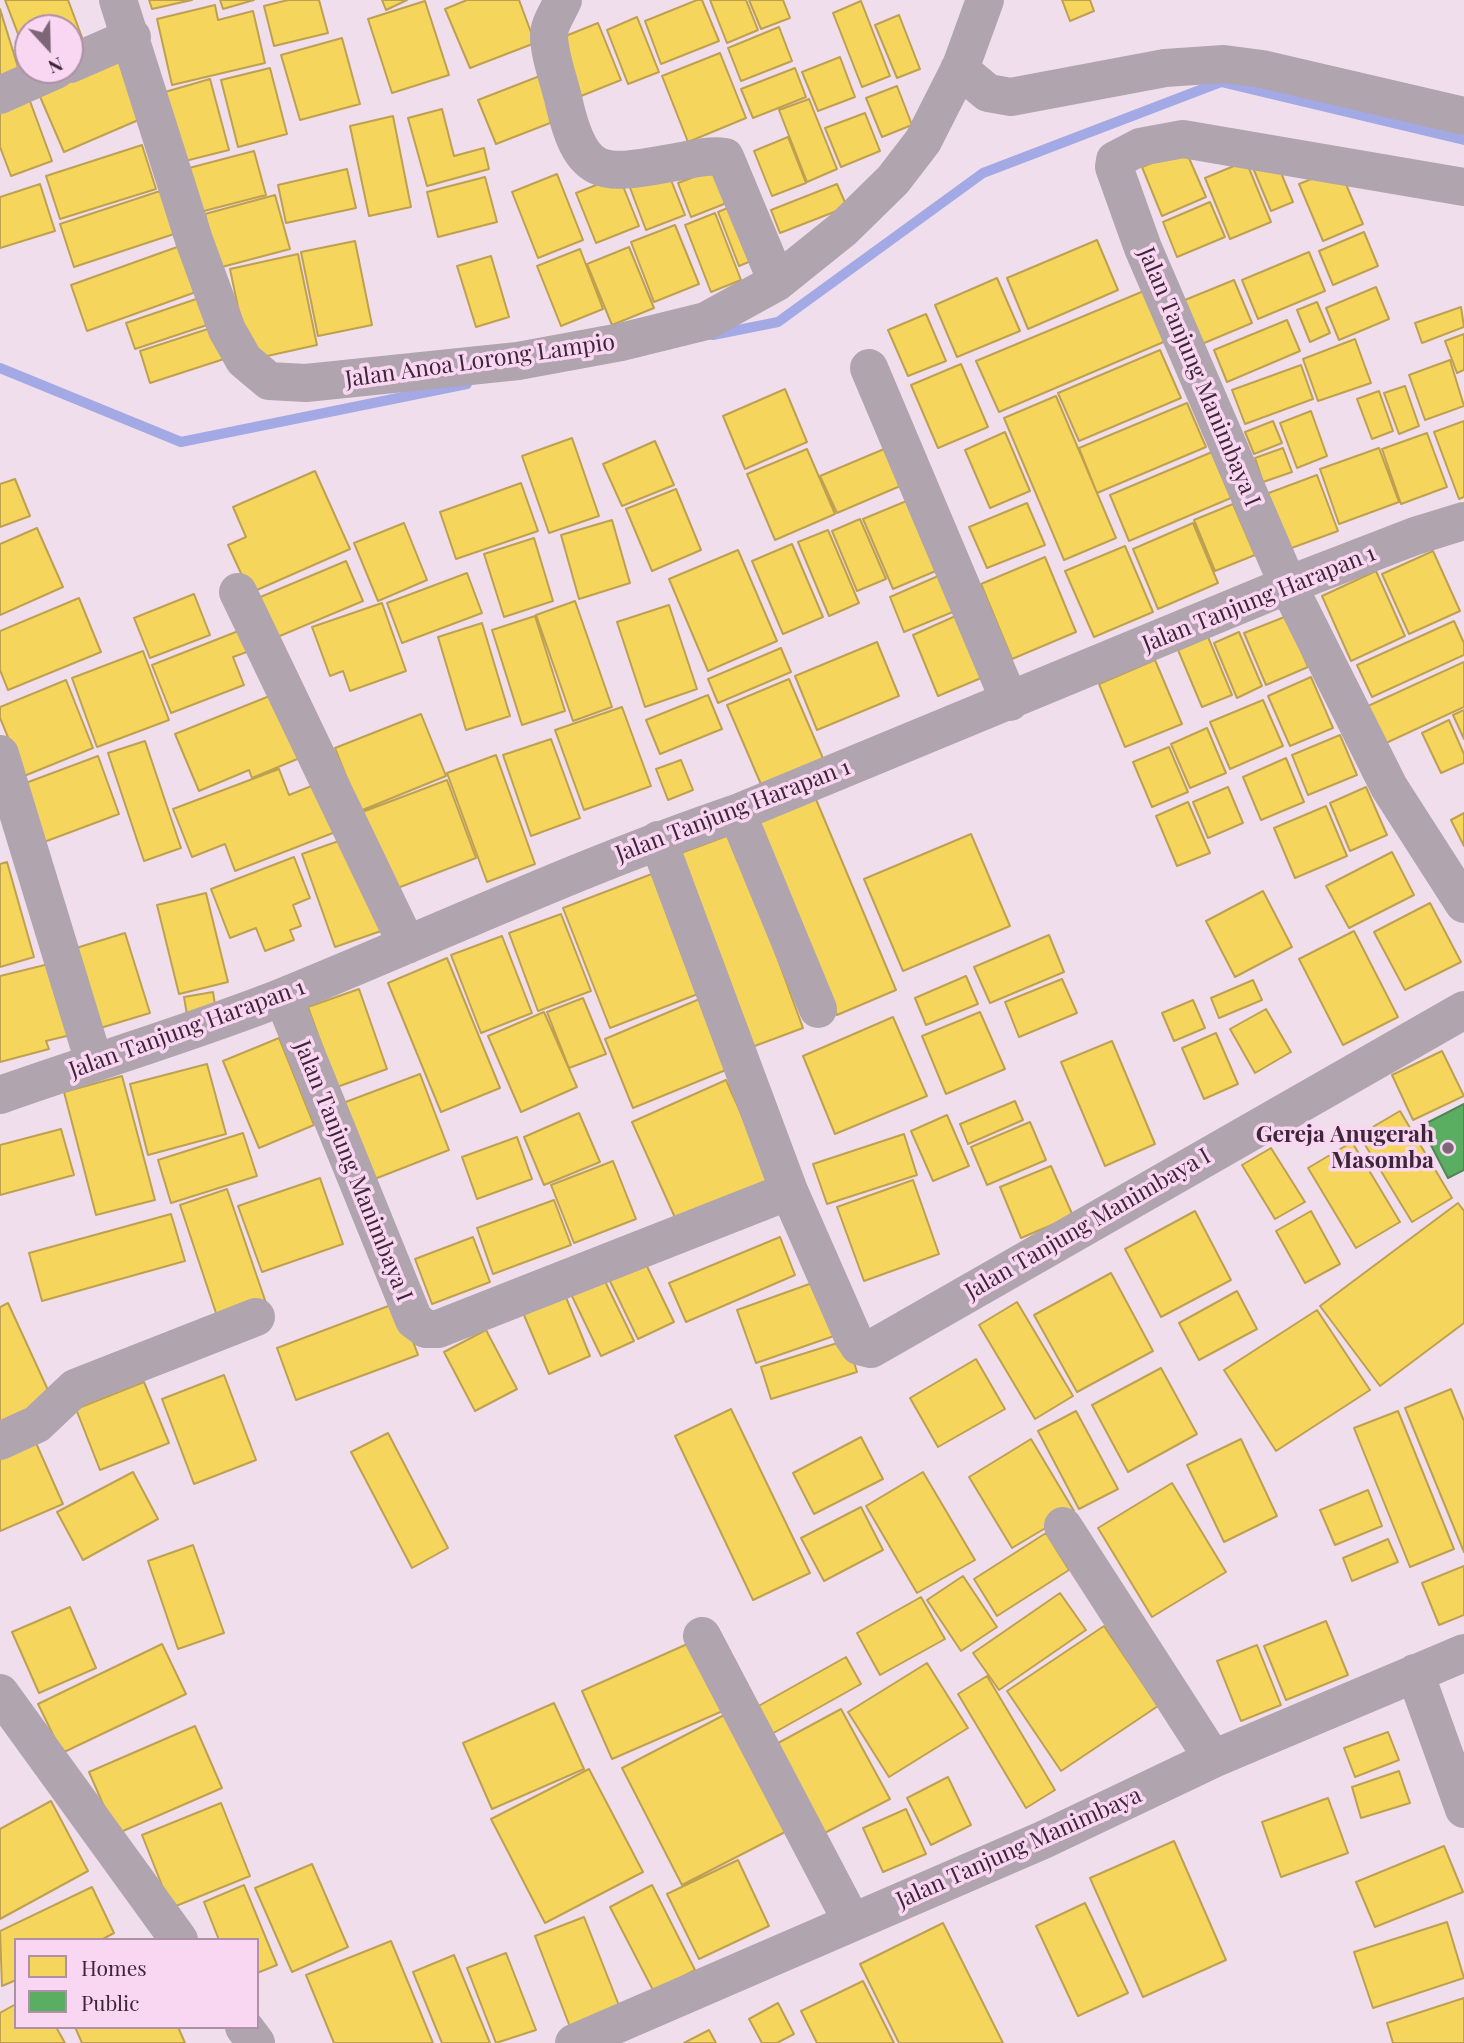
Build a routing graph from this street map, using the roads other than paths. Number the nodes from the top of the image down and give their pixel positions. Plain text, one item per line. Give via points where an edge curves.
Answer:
1 (118, 0) edge
2 (563, 0) edge
3 (985, 1) edge
4 (132, 37) junction
5 (84, 58) edge
6 (959, 69) junction
7 (25, 84) edge
8 (0, 95) edge
9 (1464, 116) edge
10 (1464, 187) edge
11 (777, 282) junction
12 (869, 368) dead end
13 (1464, 521) edge
14 (1288, 585) junction
15 (238, 592) dead end
16 (1010, 702) junction
17 (0, 754) edge
18 (737, 813) junction
19 (658, 840) junction
20 (1464, 904) edge
21 (407, 945) junction
22 (283, 997) junction
23 (818, 1009) dead end
24 (1464, 1010) edge
25 (94, 1062) junction
26 (0, 1095) edge
27 (789, 1191) junction
28 (256, 1317) dead end
29 (0, 1441) edge
30 (1063, 1526) dead end
31 (702, 1636) dead end
32 (1464, 1653) edge
33 (1415, 1673) junction
34 (0, 1693) edge
35 (1213, 1759) junction
36 (1464, 1809) edge
37 (852, 1922) junction
38 (178, 1938) edge
39 (574, 2043) edge

1 - 4 street, Jalan Anoa Lorong Lampio
2 - 11 street via 548,33 569,128 581,155 606,169 624,170 725,157
3 - 6 street, Jalan Anoa Lorong Lampio
4 - 5 street
4 - 11 street, Jalan Anoa Lorong Lampio via 194,240 227,330 244,360 269,381 306,383 518,361 621,342 706,321
6 - 9 street via 988,93 1011,97 1165,68 1224,64
6 - 11 street, Jalan Anoa Lorong Lampio via 923,141 893,180 816,253
7 - 8 street
10 - 14 street, Jalan Tanjung Manimbaya I via 1183,139 1140,147 1115,160 1116,176 1143,248
12 - 16 street
13 - 14 street, Jalan Tanjung Harapan 1
14 - 16 street, Jalan Tanjung Harapan 1
14 - 20 street, Jalan Tanjung Manimbaya I via 1389,787
15 - 21 street
16 - 18 street, Jalan Tanjung Harapan 1
17 - 25 street
18 - 19 street, Jalan Tanjung Harapan 1
18 - 23 street
19 - 21 street, Jalan Tanjung Harapan 1 via 534,888
19 - 27 street, Jalan Tanjung Manimbaya I
21 - 22 street, Jalan Tanjung Harapan 1
22 - 25 street, Jalan Tanjung Harapan 1 via 201,1029
22 - 27 street, Jalan Tanjung Manimbaya I via 414,1320 426,1329 438,1329
24 - 27 street, Jalan Tanjung Manimbaya I via 871,1349 859,1346 853,1337
25 - 26 street, Jalan Tanjung Harapan 1
28 - 29 street via 75,1388 37,1424
30 - 35 street
31 - 37 street
32 - 33 street, Jalan Tanjung Manimbaya
33 - 35 street, Jalan Tanjung Manimbaya
33 - 36 street
34 - 38 street
35 - 37 street, Jalan Tanjung Manimbaya
37 - 39 street, Jalan Tanjung Manimbaya

